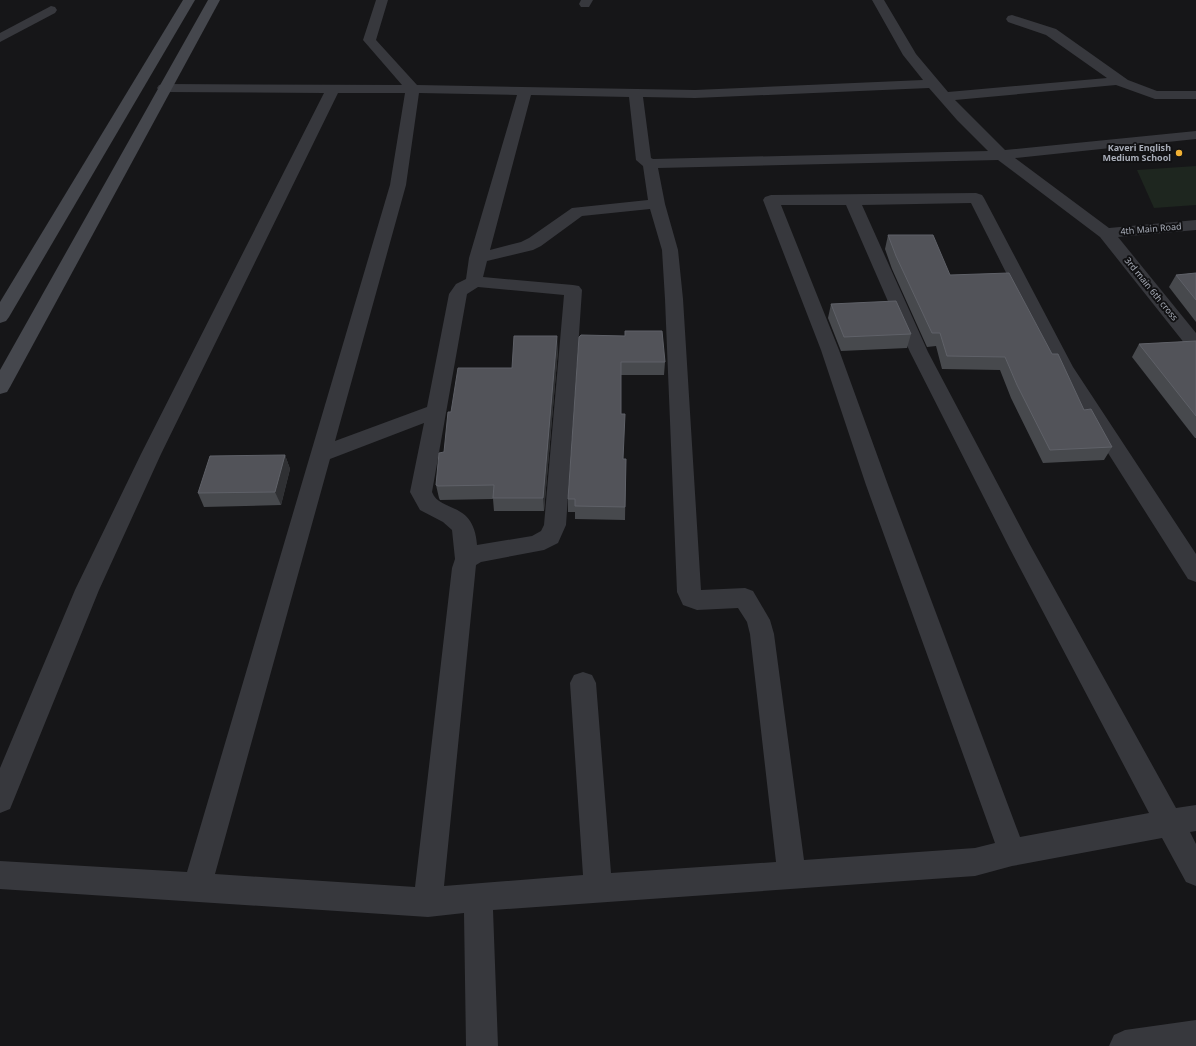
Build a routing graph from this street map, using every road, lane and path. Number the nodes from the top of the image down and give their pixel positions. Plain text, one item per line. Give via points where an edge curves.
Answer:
1 (189, 0) edge
2 (214, 0) edge
3 (382, 0) edge
4 (878, 0) edge
5 (51, 10) dead end
6 (1012, 19) dead end
7 (0, 38) edge
8 (1122, 82) junction
9 (933, 84) junction
10 (164, 88) junction
11 (412, 89) junction
12 (334, 90) junction
13 (525, 91) junction
14 (635, 93) junction
15 (1196, 95) edge
16 (944, 97) junction
17 (1196, 135) edge
18 (1001, 155) junction
19 (650, 164) junction
20 (852, 200) junction
21 (657, 204) junction
22 (1196, 225) edge
23 (1106, 233) junction
24 (478, 258) junction
25 (475, 281) junction
26 (0, 317) edge
27 (1196, 345) edge
28 (0, 388) edge
29 (436, 411) junction
30 (321, 454) junction
31 (466, 559) junction
32 (1196, 573) edge
33 (583, 683) dead end
34 (0, 800) edge
35 (1183, 821) edge
36 (1012, 852) junction
37 (1196, 872) edge
38 (0, 874) edge
39 (792, 875) junction
40 (197, 888) junction
41 (598, 888) junction
42 (478, 897) junction
43 (428, 902) junction
44 (1196, 1036) edge
45 (482, 1046) edge
46 (1125, 1046) edge

1 - 26 main road
2 - 10 main road
3 - 11 street via 369,40
4 - 9 street, 3rd main 6th cross via 910,55
5 - 7 street
6 - 8 street via 1051,32
8 - 15 street via 1155,95
8 - 16 street
9 - 14 street via 695,94
9 - 16 street, 3rd main 6th cross
10 - 12 street
10 - 28 main road
11 - 12 street
11 - 13 street
11 - 30 street via 398,185
12 - 34 street via 151,454 87,590
13 - 14 street
13 - 24 street
14 - 19 street via 644,160
16 - 18 street, 3rd main 6th cross
17 - 18 street
18 - 19 street
18 - 23 street, 3rd main 6th cross
19 - 21 street
20 - 32 street via 976,198 1064,368
20 - 35 street via 919,352 1021,549
20 - 36 street via 771,200 830,350 876,485
21 - 24 street via 578,211 536,242
21 - 39 street via 670,250 689,592 691,598 696,600 745,598 758,620 762,634
22 - 23 street, 4th Main Road
23 - 27 street, 3rd main 6th cross
24 - 25 street
25 - 29 street via 462,288 458,294
25 - 31 street via 573,290 555,525 550,537 536,544 477,554
29 - 30 street
29 - 31 street via 421,492 422,500 456,520 461,526 464,532
30 - 40 street
31 - 43 street
33 - 41 street
35 - 36 street
35 - 37 street
36 - 39 street via 975,862
38 - 40 street
39 - 41 street
40 - 43 street
41 - 42 street
42 - 43 street
42 - 45 street
44 - 46 street

